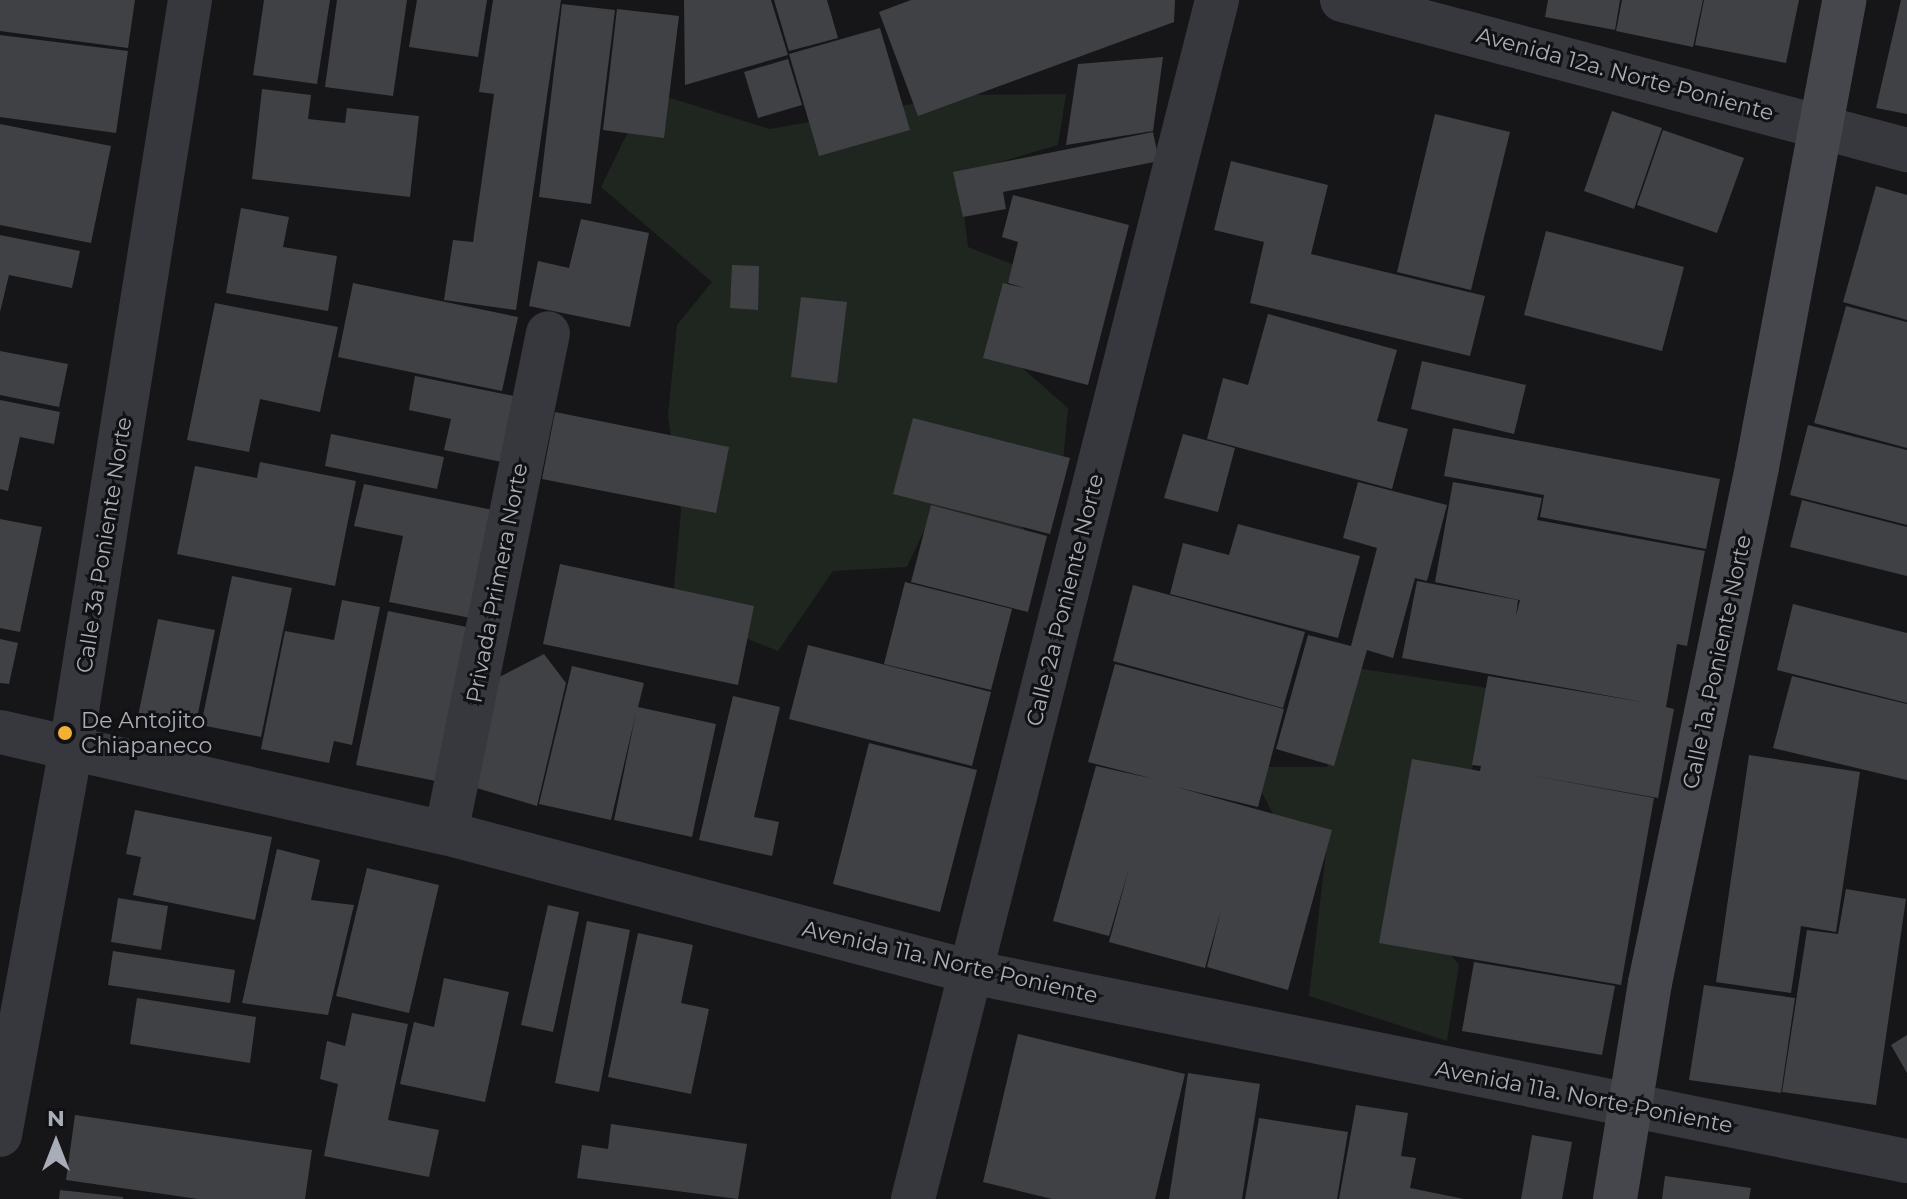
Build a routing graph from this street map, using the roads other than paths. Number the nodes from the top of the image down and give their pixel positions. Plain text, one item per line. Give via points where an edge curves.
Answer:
1 (190, 0) edge
2 (1217, 0) edge
3 (1342, 0) edge
4 (1844, 0) edge
5 (1821, 126) junction
6 (1907, 150) edge
7 (548, 333) dead end
8 (0, 732) edge
9 (71, 748) junction
10 (446, 833) junction
11 (971, 972) junction
12 (1632, 1107) junction
13 (0, 1135) edge
14 (1907, 1161) edge
15 (913, 1199) edge
16 (1615, 1199) edge

1 - 9 street, Calle 3a Poniente Norte
2 - 11 street, Calle 2a Poniente Norte
3 - 5 street, Avenida 12a. Norte Poniente
4 - 5 main road, Calle 1a. Poniente Norte
5 - 6 street, Avenida 12a. Norte Poniente
5 - 12 main road, Calle 1a. Poniente Norte via 1650,983
7 - 10 street, Privada Primera Norte
8 - 9 street, Avenida 11a. Norte Poniente
9 - 10 street, Avenida 11a. Norte Poniente
9 - 13 street, Calle 3a Poniente Norte
10 - 11 street, Avenida 11a. Norte Poniente
11 - 12 street, Avenida 11a. Norte Poniente
11 - 15 street, Calle 2a Poniente Norte
12 - 14 street, Avenida 11a. Norte Poniente
12 - 16 main road, Calle 1a. Poniente Norte

